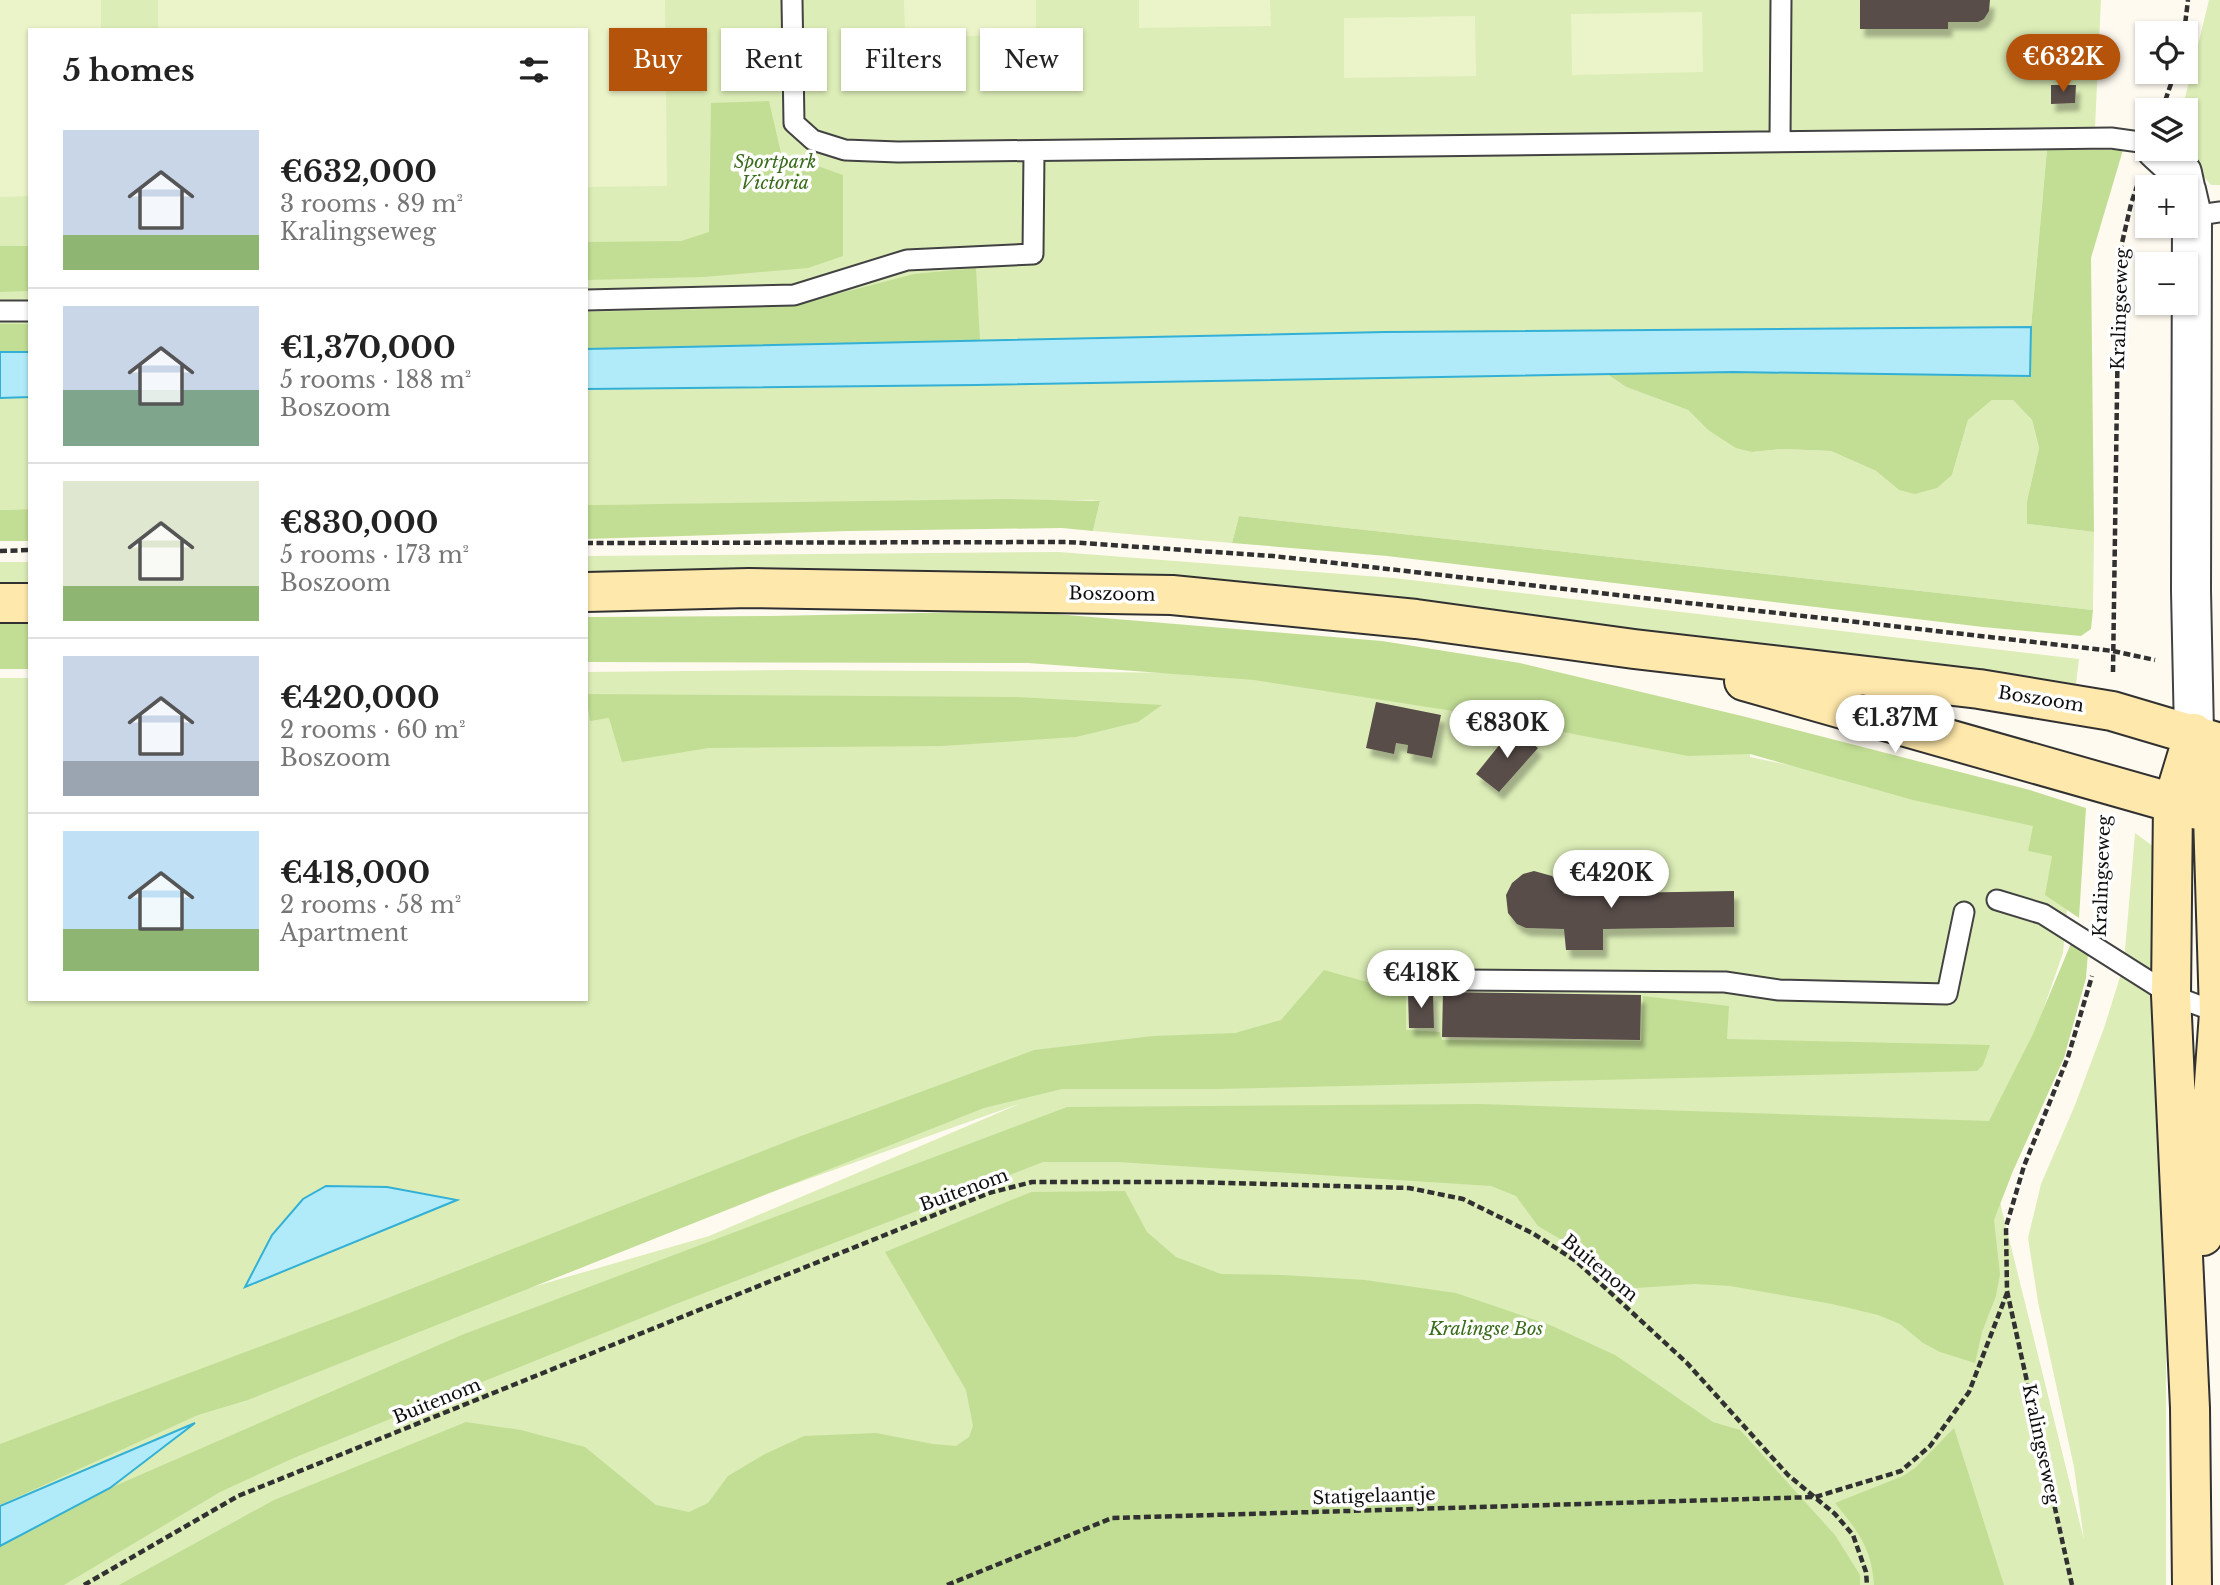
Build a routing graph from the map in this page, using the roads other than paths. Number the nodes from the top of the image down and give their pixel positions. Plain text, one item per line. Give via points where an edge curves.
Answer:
1 (792, 0) edge
2 (1781, 0) edge
3 (1780, 140) junction
4 (2135, 141) edge
5 (1034, 152) junction
6 (2169, 161) edge
7 (2183, 175) edge
8 (2196, 238) edge
9 (588, 300) edge
10 (0, 311) edge
11 (28, 311) edge
12 (588, 592) edge
13 (0, 603) edge
14 (28, 603) edge
15 (1634, 649) junction
16 (2207, 738) edge
17 (2173, 802) junction
18 (2217, 816) edge
19 (1997, 900) dead end
20 (1964, 912) dead end
21 (1460, 980) dead end
22 (2171, 995) junction
23 (2219, 1013) edge
24 (2190, 1408) junction
25 (2192, 1585) edge

1 - 5 lane via 794,123 813,140 845,150
2 - 3 lane
3 - 4 lane
3 - 5 lane
5 - 9 lane via 1033,254 907,260 794,295
6 - 7 street
8 - 16 street via 2191,591
10 - 11 lane
12 - 15 main road, Boszoom via 749,588 1172,595 1416,619
13 - 14 main road
15 - 16 main road, Boszoom via 1979,689 2112,711
15 - 17 main road, Boszoom
16 - 17 main road
16 - 18 main road
17 - 18 main road, Boszoom
17 - 22 main road
18 - 23 main road
19 - 22 lane via 2043,914
20 - 21 lane via 1947,994 1779,990 1725,982
22 - 23 lane
22 - 24 main road
23 - 24 main road
24 - 25 main road

